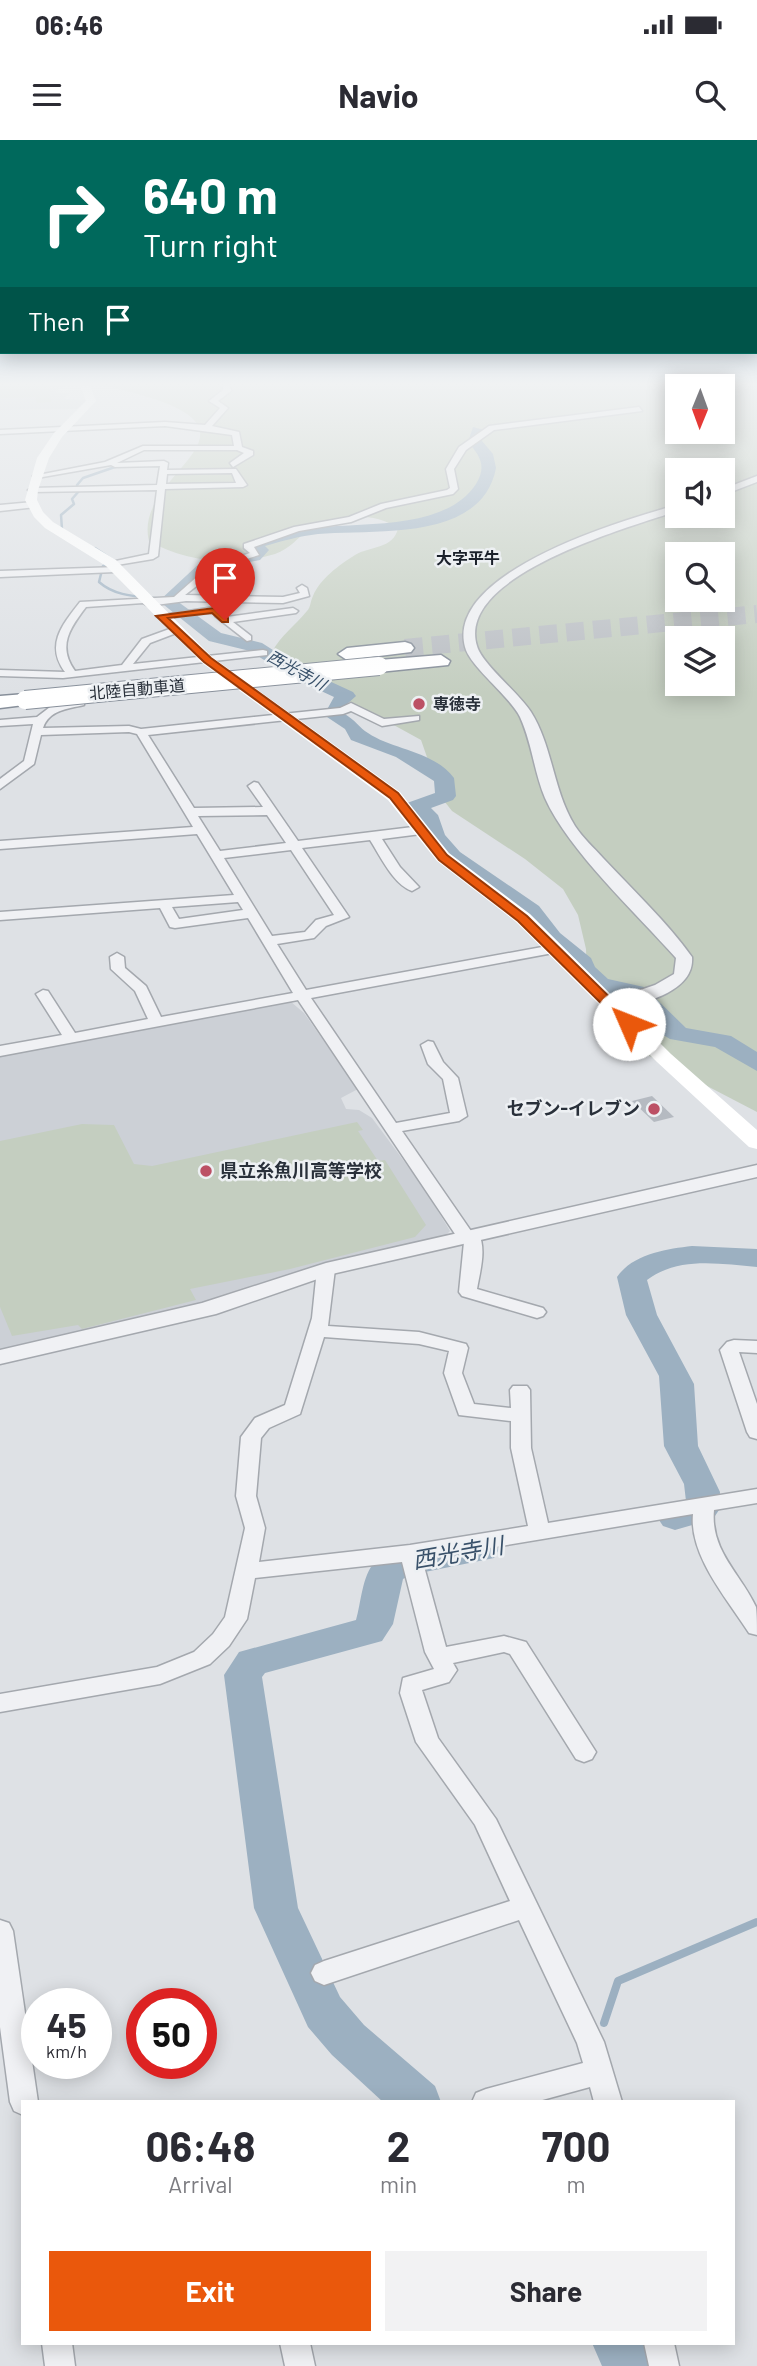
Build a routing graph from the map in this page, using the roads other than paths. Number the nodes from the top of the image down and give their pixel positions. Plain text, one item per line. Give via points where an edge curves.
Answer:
1 (33, 487) edge
2 (162, 487) junction
3 (167, 487) edge
4 (454, 487) edge
5 (32, 490) junction
6 (33, 505) junction
7 (0, 508) edge
8 (665, 513) edge
9 (113, 566) junction
10 (0, 574) edge
11 (302, 588) dead end
12 (178, 598) junction
13 (200, 599) junction
14 (147, 601) junction
15 (214, 610) junction
16 (293, 611) dead end
17 (161, 616) junction
18 (225, 620) junction
19 (174, 630) junction
20 (247, 638) dead end
21 (405, 648) tunnel mouth
22 (263, 653) dead end
23 (208, 660) junction
24 (441, 661) dead end
25 (123, 669) junction
26 (0, 673) edge
27 (72, 674) junction
28 (55, 677) junction
29 (245, 688) junction
30 (0, 692) edge
31 (24, 695) junction
32 (144, 696) junction
33 (0, 702) edge
34 (58, 706) junction
35 (284, 715) junction
36 (415, 718) dead end
37 (40, 720) junction
38 (0, 723) edge
39 (36, 732) junction
40 (141, 732) junction
41 (0, 785) edge
42 (254, 786) dead end
43 (271, 811) junction
44 (190, 812) junction
45 (201, 830) junction
46 (421, 830) junction
47 (374, 836) junction
48 (0, 845) edge
49 (294, 845) junction
50 (217, 855) junction
51 (412, 887) dead end
52 (242, 898) junction
53 (164, 904) junction
54 (253, 913) junction
55 (0, 916) edge
56 (269, 941) junction
57 (553, 949) junction
58 (117, 957) dead end
59 (43, 993) dead end
60 (302, 996) junction
61 (611, 1006) junction
62 (157, 1023) junction
63 (71, 1038) junction
64 (429, 1045) dead end
65 (0, 1051) edge
66 (393, 1128) junction
67 (757, 1142) edge
68 (757, 1171) edge
69 (469, 1236) junction
70 (326, 1269) junction
71 (537, 1312) dead end
72 (317, 1331) junction
73 (757, 1347) edge
74 (0, 1357) edge
75 (520, 1390) dead end
76 (520, 1415) junction
77 (757, 1432) edge
78 (757, 1496) edge
79 (704, 1506) junction
80 (539, 1531) junction
81 (410, 1553) junction
82 (248, 1571) junction
83 (757, 1628) edge
84 (440, 1657) junction
85 (0, 1703) edge
86 (584, 1752) dead end
87 (526, 1907) junction
88 (0, 1931) edge
89 (324, 1973) dead end
90 (599, 2071) junction
91 (24, 2100) edge
92 (493, 2100) edge
93 (607, 2100) edge
94 (57, 2345) edge
95 (295, 2345) edge
96 (659, 2345) edge
97 (60, 2366) edge
98 (300, 2366) edge
99 (664, 2366) edge

1 - 5 main road
2 - 3 street
2 - 5 street
2 - 9 street via 153,556
4 - 12 street via 450,492 297,529 247,546 256,553 223,563
5 - 6 main road
6 - 7 street
6 - 9 main road via 49,526
8 - 61 street via 538,561 481,597 466,623 471,649 532,726 552,797 570,830 684,957 685,970 672,983
9 - 10 street
9 - 14 main road
11 - 13 street via 306,594 283,600
12 - 13 street
12 - 14 street
13 - 15 street
14 - 17 main road
14 - 27 street via 83,604 64,628 58,648 59,660
15 - 17 street
15 - 18 street
16 - 18 street
17 - 19 main road
18 - 20 street
19 - 23 main road
19 - 25 street via 146,641
21 - 31 highway, 北陸自動車道
22 - 23 street
23 - 25 street
23 - 29 main road
24 - 31 highway, 北陸自動車道, bridge
25 - 27 street
25 - 32 street
26 - 28 street via 24,671
27 - 28 street
28 - 34 street via 47,681
29 - 32 street
29 - 35 main road
30 - 31 highway, 北陸自動車道
31 - 33 highway, 北陸自動車道
32 - 34 street
34 - 37 street
35 - 36 street via 344,711 352,706 382,723
35 - 40 street
35 - 46 main road via 394,796
37 - 38 street
37 - 39 street
39 - 40 street
39 - 41 street via 30,762
40 - 44 street
42 - 43 street
43 - 44 street
43 - 49 street
44 - 45 street
45 - 48 street
45 - 50 street
46 - 47 street
46 - 57 main road via 443,857 523,918
47 - 49 street
47 - 51 street
49 - 50 street
49 - 56 street via 342,917 321,923 309,935
50 - 52 street
52 - 53 street
52 - 54 street
53 - 54 street via 175,925
53 - 55 street
54 - 56 street
56 - 60 street
57 - 60 street
57 - 61 main road
58 - 62 street via 118,969 141,989
59 - 63 street
60 - 62 street
60 - 66 street
61 - 67 main road
62 - 63 street
63 - 65 street
64 - 66 street via 436,1064 450,1079 459,1116
66 - 69 street
68 - 69 street
69 - 70 street
69 - 71 street via 474,1251 468,1292
70 - 72 street
70 - 74 street via 208,1309
72 - 76 street via 419,1338 459,1348 453,1374 466,1410
72 - 82 street via 293,1409 261,1423 251,1437 246,1496 255,1528
73 - 77 street via 729,1350
75 - 76 street
76 - 80 street via 521,1448
78 - 79 street
79 - 80 street
79 - 83 street via 704,1541
80 - 81 street
81 - 82 street
81 - 84 street
82 - 85 street via 236,1619 202,1658 160,1675
84 - 86 street via 505,1644 518,1648
84 - 87 street via 446,1670 441,1676 411,1684 411,1693 428,1742 484,1819
87 - 89 street
87 - 90 street via 590,2042
88 - 91 street
90 - 92 street
90 - 93 street
94 - 97 street
95 - 98 street
96 - 99 street

